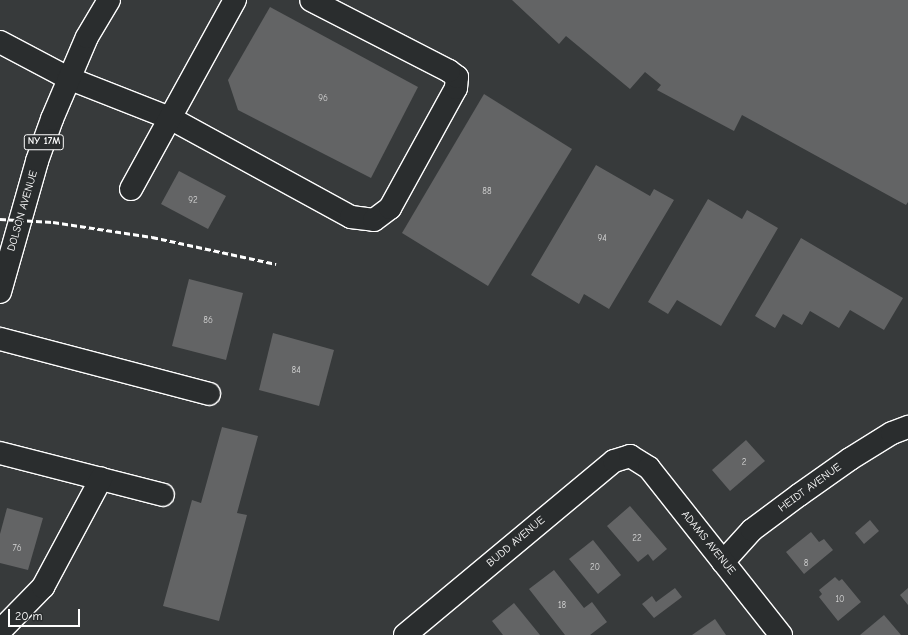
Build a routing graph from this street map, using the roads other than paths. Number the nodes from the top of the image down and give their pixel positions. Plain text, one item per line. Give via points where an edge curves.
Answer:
1 (108, 0) edge
2 (235, 0) edge
3 (310, 0) edge
4 (0, 42) edge
5 (68, 78) junction
6 (170, 118) junction
7 (131, 189) dead end
8 (0, 292) edge
9 (0, 339) edge
10 (209, 394) dead end
11 (908, 427) edge
12 (0, 453) edge
13 (630, 456) joint
14 (101, 479) junction
15 (162, 495) dead end
16 (723, 562) junction
17 (0, 631) edge
18 (405, 635) edge
19 (781, 635) edge

1 - 5 street, DOLSON AVENUE / NY 17M
2 - 6 street
3 - 6 street via 457,77 456,88 390,208 374,220 351,217
4 - 5 street
5 - 6 street
5 - 8 street, DOLSON AVENUE / NY 17M via 37,161
6 - 7 street
9 - 10 street
11 - 16 street, HEIDT AVENUE via 892,433 856,455 799,495 752,530
12 - 14 street
13 - 16 street, ADAMS AVENUE via 649,468
13 - 18 street, BUDD AVENUE via 614,461
14 - 15 street
14 - 17 street via 43,587
16 - 19 street, ADAMS AVENUE

